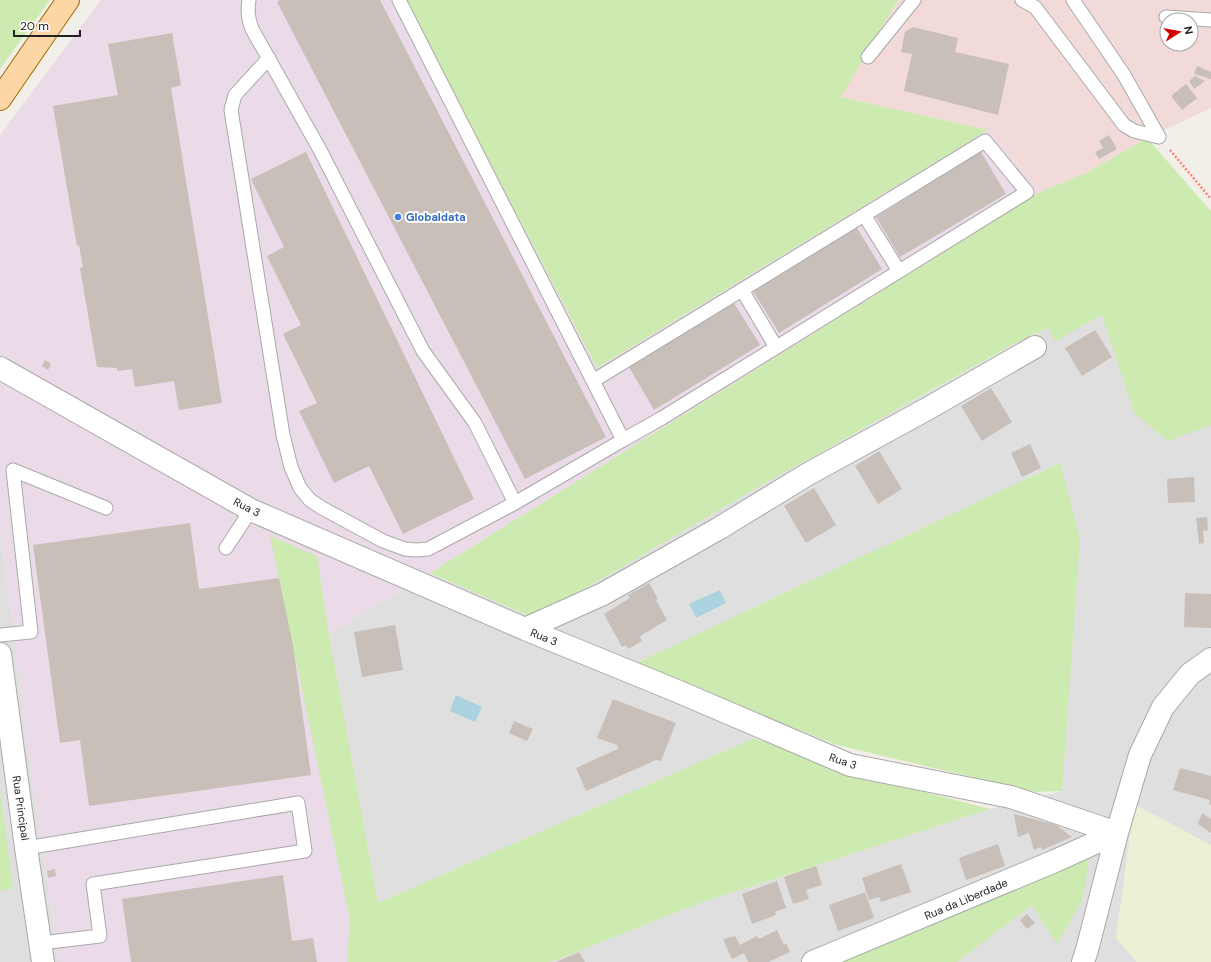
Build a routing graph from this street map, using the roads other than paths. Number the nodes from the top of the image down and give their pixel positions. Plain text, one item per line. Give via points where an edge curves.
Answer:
1 (68, 0) edge
2 (249, 0) edge
3 (399, 0) edge
4 (914, 0) edge
5 (1022, 0) edge
6 (1074, 0) edge
7 (1199, 19) edge
8 (1211, 20) edge
9 (868, 57) dead end
10 (269, 58) junction
11 (0, 99) edge
12 (864, 215) junction
13 (899, 271) junction
14 (742, 290) junction
15 (776, 347) junction
16 (1035, 347) dead end
17 (0, 368) edge
18 (593, 381) junction
19 (623, 440) junction
20 (515, 503) junction
21 (106, 508) dead end
22 (251, 510) junction
23 (226, 548) dead end
24 (525, 629) junction
25 (0, 635) edge
26 (0, 654) edge
27 (1211, 660) edge
28 (1117, 833) junction
29 (26, 848) junction
30 (42, 953) edge
31 (1080, 958) edge
32 (813, 962) edge

1 - 11 main road
2 - 10 lane via 248,19
3 - 18 lane
4 - 9 lane
5 - 6 lane via 1035,7 1124,126 1159,137 1124,75
7 - 8 lane
10 - 20 lane via 320,150 423,351 475,423
10 - 20 lane via 235,95 231,110 283,435 291,467 300,488 310,500 322,508 383,541 416,550 428,549
12 - 13 lane
12 - 13 lane via 985,141 1026,192
12 - 14 lane
13 - 15 lane
14 - 15 lane
14 - 18 lane
15 - 19 lane
16 - 24 street via 808,474 603,594
17 - 22 street, Rua 3
18 - 19 lane
19 - 20 lane
21 - 25 lane via 13,470 31,632
22 - 23 lane
22 - 24 street, Rua 3
24 - 28 street, Rua 3 via 850,765 1011,798
26 - 29 street, Rua Principal
27 - 28 street via 1190,674 1163,707 1140,755
28 - 31 street
28 - 32 street, Rua da Liberdade
29 - 30 street, Rua Principal
29 - 30 lane via 298,803 305,852 93,884 100,936

